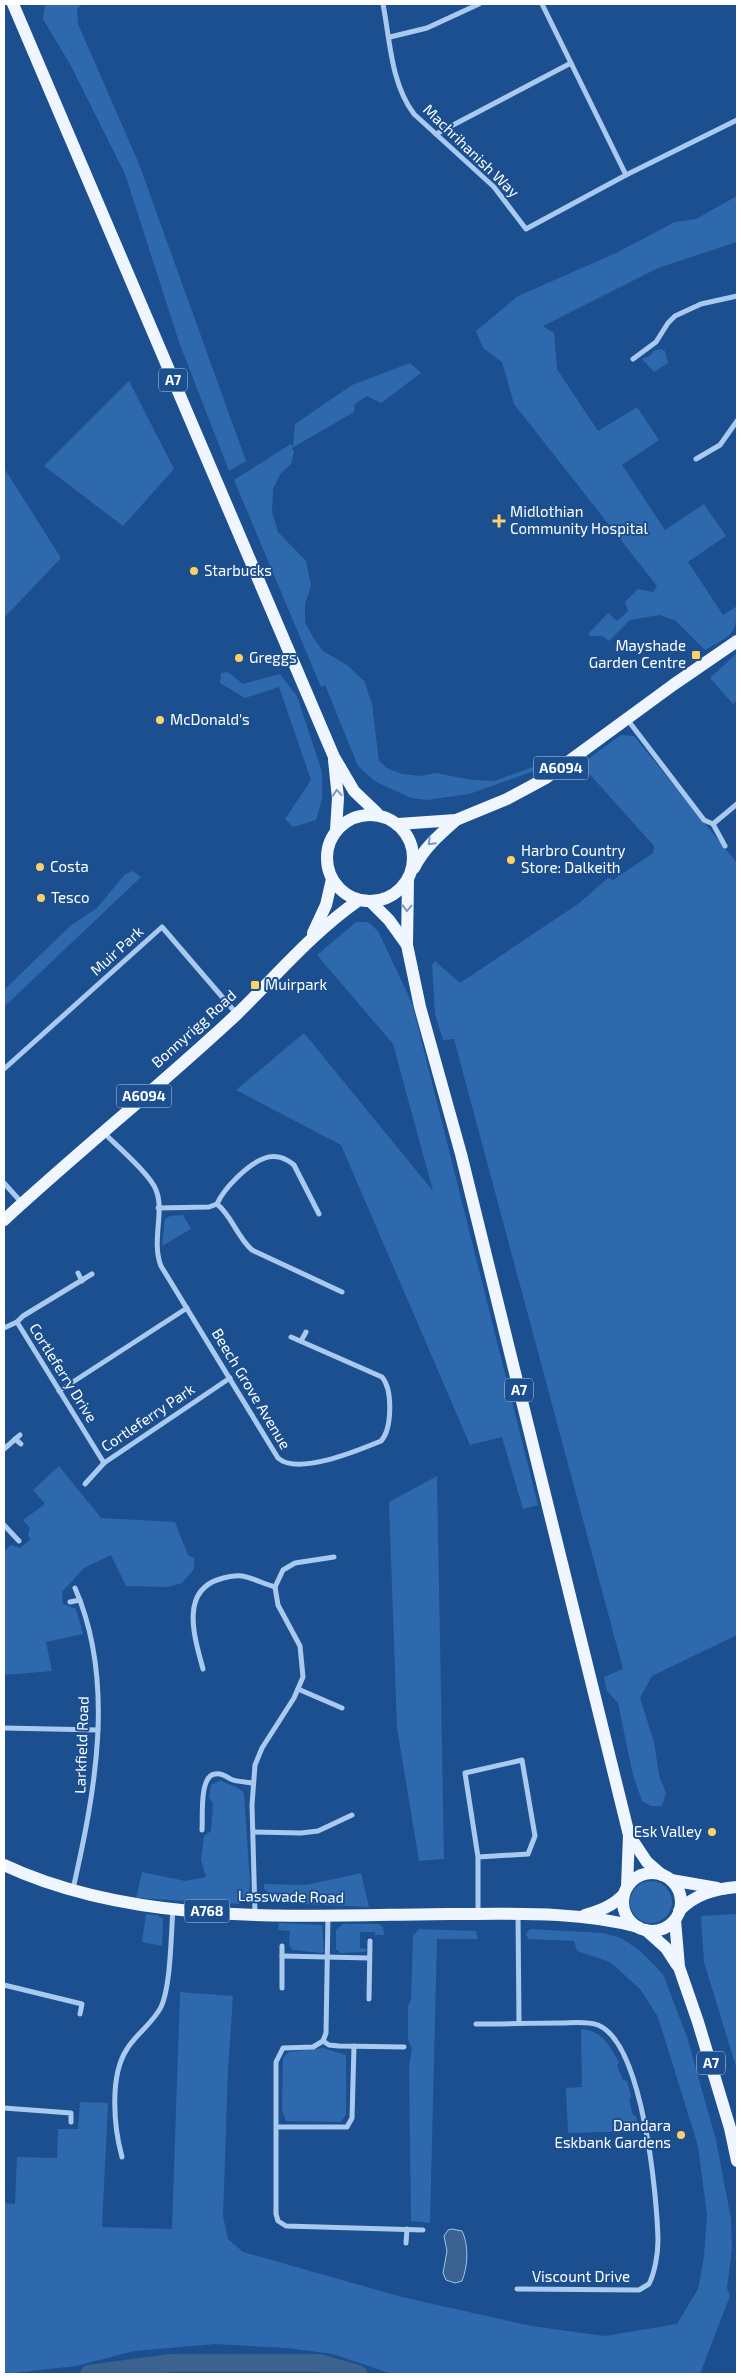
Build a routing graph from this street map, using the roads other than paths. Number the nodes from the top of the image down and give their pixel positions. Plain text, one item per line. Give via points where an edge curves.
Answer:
1 (13, 4) edge
2 (383, 4) edge
3 (479, 4) edge
4 (542, 4) edge
5 (390, 38) junction
6 (571, 63) junction
7 (737, 120) edge
8 (436, 134) junction
9 (626, 175) junction
10 (737, 296) edge
11 (633, 359) dead end
12 (737, 421) edge
13 (696, 459) dead end
14 (737, 641) edge
15 (627, 719) junction
16 (334, 757) junction
17 (737, 804) edge
18 (376, 813) junction
19 (456, 820) junction
20 (398, 824) junction
21 (713, 824) junction
22 (336, 830) junction
23 (725, 846) dead end
24 (410, 875) junction
25 (332, 879) junction
26 (364, 901) junction
27 (311, 938) junction
28 (407, 945) junction
29 (237, 1014) junction
30 (4, 1069) edge
31 (103, 1132) junction
32 (4, 1183) edge
33 (22, 1204) junction
34 (217, 1204) junction
35 (158, 1208) junction
36 (319, 1214) dead end
37 (4, 1220) edge
38 (78, 1273) dead end
39 (92, 1274) dead end
40 (82, 1281) junction
41 (342, 1292) dead end
42 (188, 1308) junction
43 (17, 1322) junction
44 (4, 1328) edge
45 (306, 1332) dead end
46 (291, 1337) dead end
47 (301, 1342) junction
48 (230, 1378) junction
49 (59, 1391) junction
50 (20, 1444) dead end
51 (4, 1448) edge
52 (104, 1463) junction
53 (85, 1484) dead end
54 (4, 1525) edge
55 (19, 1541) dead end
56 (334, 1557) dead end
57 (275, 1587) junction
58 (75, 1588) dead end
59 (80, 1600) junction
60 (70, 1602) dead end
61 (203, 1669) dead end
62 (298, 1689) junction
63 (342, 1708) dead end
64 (4, 1728) edge
65 (98, 1730) junction
66 (253, 1783) junction
67 (352, 1815) dead end
68 (202, 1830) dead end
69 (254, 1832) junction
70 (629, 1835) junction
71 (478, 1857) junction
72 (4, 1865) edge
73 (666, 1877) junction
74 (737, 1887) edge
75 (722, 1889) junction
76 (625, 1890) junction
77 (73, 1892) junction
78 (173, 1908) junction
79 (255, 1914) junction
80 (478, 1914) junction
81 (328, 1915) junction
82 (518, 1915) junction
83 (677, 1915) junction
84 (583, 1916) junction
85 (642, 1929) junction
86 (370, 1941) dead end
87 (282, 1946) dead end
88 (282, 1956) junction
89 (328, 1957) junction
90 (370, 1958) junction
91 (679, 1966) junction
92 (4, 1985) edge
93 (282, 1988) dead end
94 (369, 1999) dead end
95 (80, 2014) dead end
96 (476, 2024) dead end
97 (519, 2024) junction
98 (324, 2041) junction
99 (354, 2046) junction
100 (404, 2046) dead end
101 (4, 2108) edge
102 (71, 2122) dead end
103 (277, 2127) junction
104 (122, 2157) dead end
105 (737, 2160) edge
106 (406, 2229) junction
107 (423, 2230) dead end
108 (406, 2242) dead end
109 (517, 2289) dead end

1 - 16 main road, A7
2 - 5 street, Machrihanish Way
3 - 5 street via 427,28
4 - 6 street
5 - 8 street, Machrihanish Way via 404,101
6 - 8 street
6 - 9 street
7 - 9 street, Machrihanish Way
8 - 9 street, Machrihanish Way via 494,187 526,229
10 - 11 street via 701,304 675,316 656,342
12 - 13 street via 720,446
14 - 15 main road, A6094
15 - 19 main road, A6094 via 533,786
15 - 21 street via 704,820
16 - 18 main road, A7 via 354,791
22 -> 16 main road, A7 via 338,798
17 - 21 street
18 - 20 main road
18 - 22 main road via 349,820
19 - 20 main road, A6094
19 -> 24 main road, A6094 via 420,854
20 - 24 main road via 412,845 414,859
21 - 23 street
22 - 25 main road via 326,853
24 - 26 main road via 389,897
24 -> 28 main road, A7
25 - 26 main road via 343,893
25 - 27 main road, Bonnyrigg Road / A6094 via 326,905
26 - 27 main road, Bonnyrigg Road / A6094 via 338,914
26 - 28 main road, A7 via 389,920
27 - 29 main road, Bonnyrigg Road / A6094
28 - 70 main road, A7
29 - 30 street, Muir Park via 162,927
29 - 31 main road, Bonnyrigg Road / A6094
31 - 33 main road, Bonnyrigg Road / A6094
31 - 35 street, Beech Grove Avenue via 154,1185
32 - 33 street
33 - 37 main road, Bonnyrigg Road / A6094
34 - 35 street
34 - 36 street via 227,1187 259,1161 278,1157 294,1165
34 - 41 street via 225,1210 241,1239 252,1250
35 - 42 street, Beech Grove Avenue via 158,1258
38 - 40 street
39 - 40 street
40 - 43 street
42 - 48 street, Beech Grove Avenue
42 - 49 street
43 - 44 street
43 - 49 street, Cortleferry Drive
45 - 47 street
46 - 47 street, Beech Grove Avenue
47 - 48 street, Beech Grove Avenue via 386,1381 390,1425 381,1442 332,1460 282,1462
48 - 52 street, Cortleferry Park
49 - 52 street, Cortleferry Drive
50 - 51 street via 17,1437
52 - 53 street, Cortleferry Park
54 - 55 street
56 - 57 street via 295,1563 282,1570
57 - 61 street via 243,1576 231,1576 212,1582 202,1591 195,1600 193,1614 194,1634
57 - 62 street via 278,1605 300,1646 303,1677
58 - 59 street, Larkfield Road
59 - 60 street
59 - 65 street, Larkfield Road via 94,1655
62 - 63 street
62 - 66 street via 262,1748
64 - 65 street
65 - 77 street, Larkfield Road via 90,1813
66 - 68 street via 233,1780 224,1774 209,1777 204,1785
66 - 69 street
67 - 69 street via 318,1831
69 - 79 street
70 - 73 main road, A7 via 647,1862
70 - 76 main road, A7
71 - 71 street via 465,1773 522,1760 535,1836 528,1854
71 - 80 street
72 - 77 main road, Lasswade Road / A768
73 - 75 main road
73 - 76 main road via 642,1874 633,1879
73 - 83 main road via 678,1889 681,1900
74 - 75 main road
75 - 83 main road via 697,1896
76 - 84 main road, Lasswade Road / A768 via 616,1903
76 - 85 main road via 624,1909 632,1923
77 - 78 main road, Lasswade Road / A768
78 - 79 main road, Lasswade Road / A768
78 - 104 street via 166,1988 161,2008 126,2050 119,2070 116,2133
79 - 81 main road, Lasswade Road / A768
80 - 81 main road, Lasswade Road / A768
80 - 82 main road, Lasswade Road / A768
81 - 89 street
82 - 84 main road, Lasswade Road / A768
82 - 97 street
83 - 85 main road via 662,1929
83 - 91 main road, A7
84 - 85 main road, Lasswade Road / A768
85 - 91 main road, A7 via 666,1948
86 - 90 street
87 - 88 street
88 - 89 street
88 - 93 street
89 - 90 street
89 - 98 street
90 - 94 street
91 - 105 main road, A7
92 - 95 street via 82,2004
96 - 97 street, Viscount Drive
97 - 109 street, Viscount Drive via 590,2023 608,2031 615,2041 634,2079 647,2132 658,2240 652,2279 645,2288
98 - 99 street via 329,2045
98 - 103 street via 312,2047 283,2048 279,2054 276,2062
99 - 100 street
99 - 103 street via 352,2118 347,2127
101 - 102 street via 71,2114
103 - 106 street via 278,2221 286,2226
106 - 107 street
106 - 108 street

